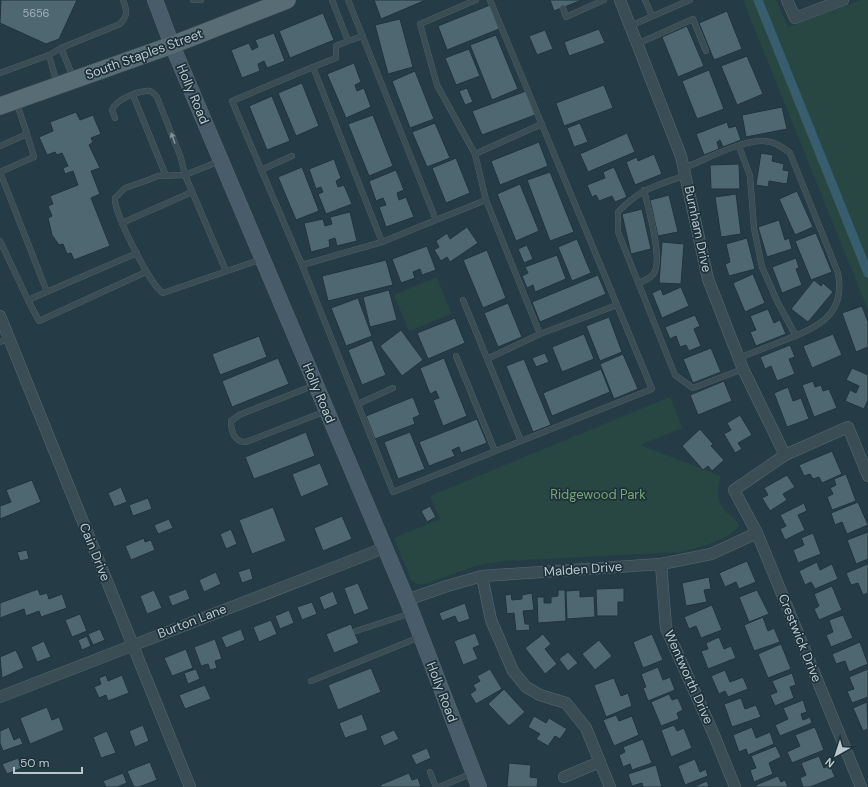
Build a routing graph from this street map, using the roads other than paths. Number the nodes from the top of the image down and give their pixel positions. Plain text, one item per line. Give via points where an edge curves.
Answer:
1 (123, 0) edge
2 (155, 0) edge
3 (193, 0) edge
4 (201, 0) edge
5 (286, 0) edge
6 (332, 0) edge
7 (348, 0) edge
8 (456, 0) edge
9 (476, 0) edge
10 (490, 0) edge
11 (604, 0) edge
12 (620, 0) edge
13 (645, 0) edge
14 (690, 0) edge
15 (787, 0) edge
16 (843, 0) edge
17 (459, 7) junction
18 (562, 8) dead end
19 (652, 16) junction
20 (630, 26) junction
21 (363, 36) junction
22 (348, 41) junction
23 (637, 44) junction
24 (172, 45) junction
25 (61, 48) junction
26 (706, 51) dead end
27 (49, 54) junction
28 (313, 68) junction
29 (0, 73) edge
30 (74, 80) junction
31 (57, 85) junction
32 (133, 95) junction
33 (16, 100) junction
34 (0, 106) edge
35 (115, 118) dead end
36 (542, 124) junction
37 (27, 134) junction
38 (0, 146) edge
39 (739, 146) junction
40 (475, 154) junction
41 (292, 156) dead end
42 (221, 161) junction
43 (261, 170) junction
44 (0, 172) edge
45 (686, 172) junction
46 (185, 175) junction
47 (166, 176) junction
48 (644, 190) junction
49 (192, 192) junction
50 (486, 200) junction
51 (436, 220) junction
52 (122, 223) junction
53 (0, 241) edge
54 (382, 242) junction
55 (137, 253) junction
56 (262, 259) junction
57 (302, 265) junction
58 (226, 271) junction
59 (146, 272) junction
60 (638, 283) junction
61 (47, 292) junction
62 (28, 300) junction
63 (463, 300) dead end
64 (617, 305) junction
65 (0, 316) edge
66 (540, 334) junction
67 (796, 336) junction
68 (4, 340) edge
69 (456, 356) dead end
70 (487, 359) junction
71 (741, 363) junction
72 (315, 385) junction
73 (393, 388) dead end
74 (358, 404) junction
75 (326, 411) junction
76 (521, 441) junction
77 (495, 451) junction
78 (785, 455) junction
79 (868, 476) edge
80 (757, 533) junction
81 (384, 548) junction
82 (661, 564) junction
83 (482, 576) junction
84 (409, 607) junction
85 (356, 631) dead end
86 (421, 637) junction
87 (132, 644) junction
88 (311, 681) dead end
89 (0, 696) edge
90 (600, 762) junction
91 (430, 772) dead end
92 (473, 773) junction
93 (564, 777) dead end
94 (190, 787) edge
95 (438, 787) edge
96 (479, 787) edge
97 (610, 787) edge
98 (735, 787) edge
99 (861, 787) edge

1 - 25 lane via 127,10 126,18 120,24
2 - 24 main road, Holly Road
3 - 4 lane
5 - 24 main road, South Staples Street
6 - 22 lane
7 - 21 lane
8 - 17 lane
9 - 17 lane
10 - 36 lane
11 - 18 lane via 566,16
12 - 20 street, Burnham Drive
13 - 19 lane
14 - 19 lane
15 - 16 street via 795,18
17 - 40 lane via 420,24 437,85
19 - 20 lane
20 - 23 street, Burnham Drive
21 - 22 lane
21 - 51 lane
22 - 28 lane via 336,46 336,58
23 - 26 lane via 693,19
23 - 45 street, Burnham Drive
24 - 30 main road, South Staples Street
24 - 42 main road, Holly Road
25 - 27 lane
25 - 30 lane
27 - 29 lane
27 - 31 lane
28 - 43 lane via 232,101
28 - 54 lane
30 - 31 main road, South Staples Street
31 - 33 main road, South Staples Street
32 - 35 lane via 113,105
46 -> 32 lane via 157,96 147,91
32 - 47 lane
33 - 34 main road, South Staples Street
33 - 37 lane
36 - 40 lane
36 - 64 lane
37 - 38 lane
37 - 44 lane via 34,157
39 - 45 lane
39 - 67 lane via 750,176 754,228 762,267 778,304
39 - 67 lane via 763,140 780,144 790,153 838,273 840,285 837,302 829,316 815,328
40 - 50 lane
41 - 43 lane
42 - 46 lane
42 - 56 main road, Holly Road
43 - 57 lane
44 - 61 lane
45 - 48 lane
45 - 71 street, Burnham Drive via 708,279
46 - 47 lane
46 - 49 lane
47 - 52 lane via 140,180 125,188 115,198 114,204
48 - 60 lane via 658,258 655,272 650,278
48 - 60 lane via 618,212 618,232
49 - 52 lane
49 - 58 lane
50 - 51 lane
50 - 66 lane
51 - 54 lane
52 - 55 lane
53 - 62 lane
54 - 57 lane
55 - 59 lane
55 - 61 lane
56 - 58 lane
56 - 72 main road, Holly Road
57 - 74 lane
58 - 59 lane via 163,293
59 - 62 lane via 39,321
60 - 71 lane via 674,375 693,388
61 - 62 lane
63 - 70 lane
64 - 66 lane
64 - 76 lane via 652,388
65 - 68 street, Cain Drive
66 - 70 lane
67 - 71 lane
68 - 87 street, Cain Drive
69 - 77 lane
70 - 76 lane
71 - 78 street, Burnham Drive
72 - 75 main road, Holly Road
72 - 75 lane via 239,415 231,422 232,432 235,438 246,442
73 - 74 lane
74 - 77 lane via 393,492
75 - 81 main road, Holly Road
76 - 77 lane
78 - 79 street via 848,427
78 - 80 street, Crestwick Drive via 734,490
80 - 82 street, Malden Drive via 711,554
80 - 99 street, Crestwick Drive
81 - 84 main road, Holly Road
81 - 87 street, Burton Lane
82 - 83 street, Malden Drive
82 - 98 street, Wentworth Drive via 666,628
83 - 84 street, Malden Drive via 447,586
83 - 90 street via 492,620 513,671 526,687 540,695 566,703 586,728
84 - 85 lane
84 - 86 main road, Holly Road
86 - 88 lane
86 - 92 main road, Holly Road
87 - 89 street, Burton Lane
87 - 94 street, Cain Drive
90 - 93 street
90 - 97 street
91 - 95 lane
92 - 95 lane
92 - 96 main road, Holly Road

